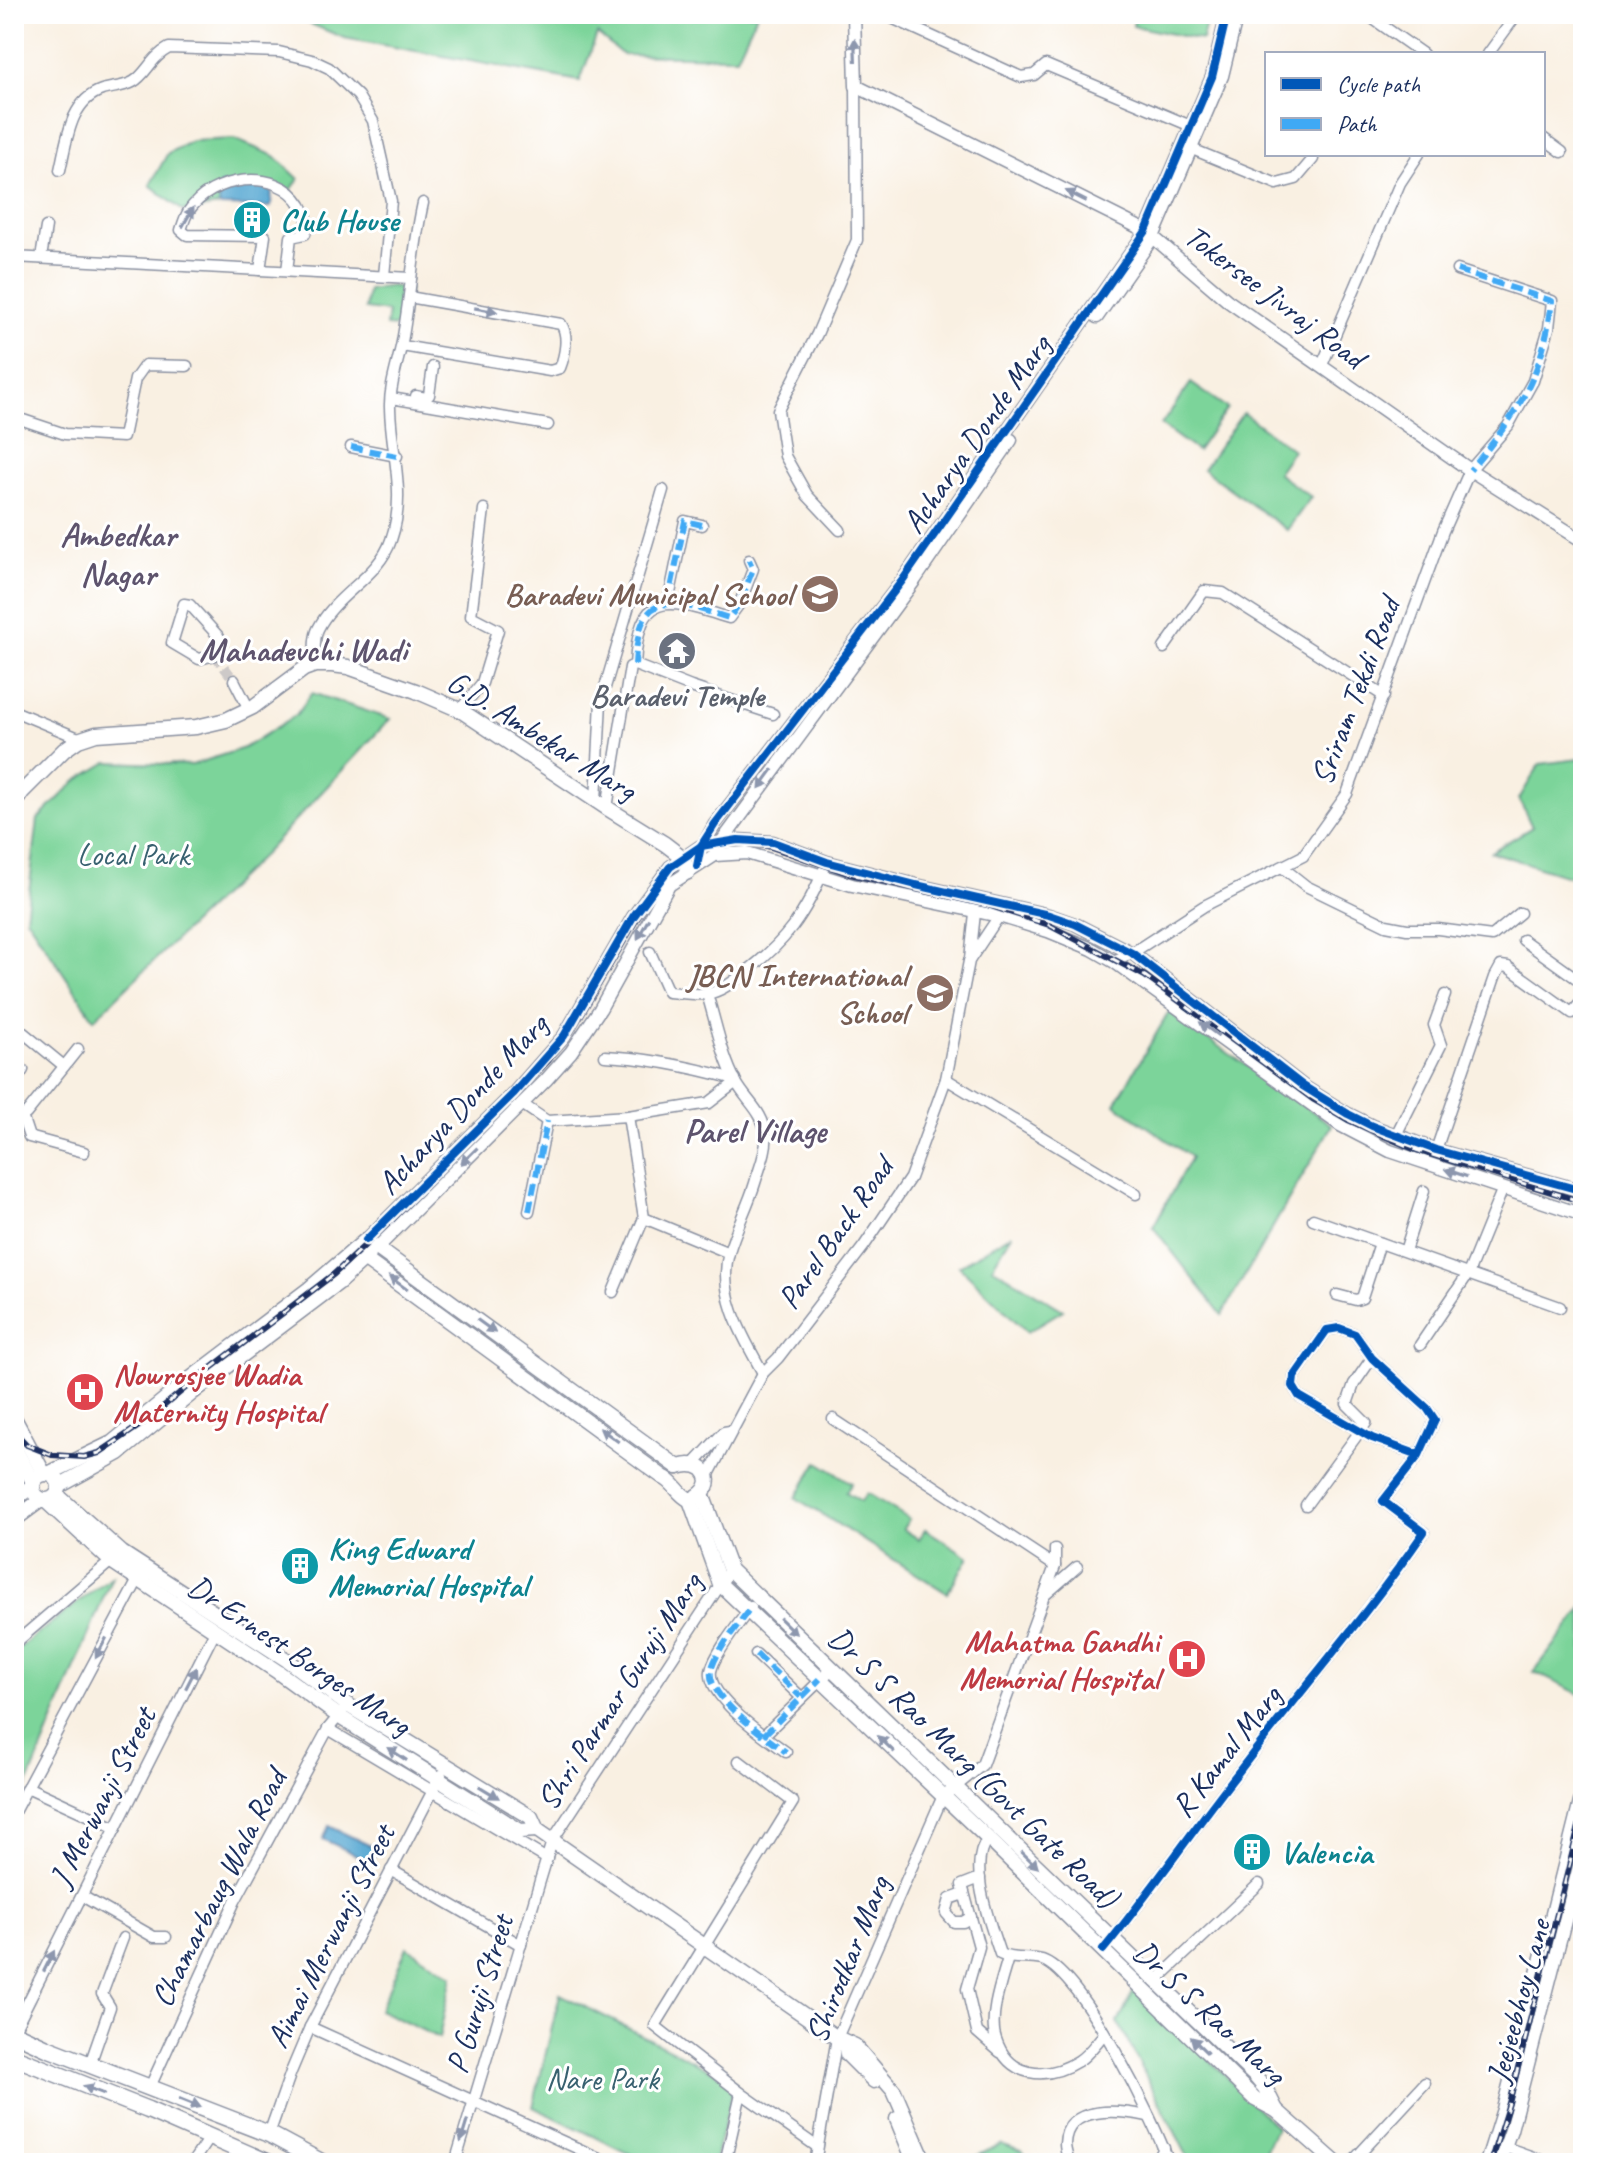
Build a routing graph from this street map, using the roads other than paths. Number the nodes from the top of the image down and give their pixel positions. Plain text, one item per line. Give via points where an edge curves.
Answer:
1 (854, 14) edge
2 (883, 14) edge
3 (1227, 14) edge
4 (1237, 14) edge
5 (1366, 14) edge
6 (1517, 14) edge
7 (1420, 52) edge
8 (1489, 52) edge
9 (856, 86) junction
10 (1195, 128) junction
11 (1545, 139) edge
12 (1192, 149) junction
13 (1562, 152) dead end
14 (1418, 156) edge
15 (1313, 159) dead end
16 (60, 170) dead end
17 (423, 203) dead end
18 (46, 227) dead end
19 (1150, 234) junction
20 (14, 257) edge
21 (41, 258) junction
22 (260, 270) junction
23 (1457, 270) dead end
24 (287, 271) junction
25 (384, 276) junction
26 (411, 278) junction
27 (409, 297) junction
28 (1072, 345) junction
29 (402, 346) junction
30 (402, 365) dead end
31 (1322, 365) junction
32 (187, 366) dead end
33 (433, 367) dead end
34 (398, 379) junction
35 (393, 398) junction
36 (422, 400) junction
37 (14, 417) edge
38 (548, 425) dead end
39 (351, 447) dead end
40 (397, 456) junction
41 (1470, 470) junction
42 (663, 490) dead end
43 (484, 509) dead end
44 (702, 525) dead end
45 (840, 530) dead end
46 (1583, 541) edge
47 (749, 560) dead end
48 (668, 603) junction
49 (1164, 648) dead end
50 (215, 655) joint
51 (315, 665) junction
52 (635, 665) junction
53 (234, 680) tunnel mouth
54 (1384, 696) junction
55 (249, 709) junction
56 (460, 710) junction
57 (14, 711) edge
58 (773, 714) dead end
59 (81, 739) junction
60 (14, 804) edge
61 (602, 805) junction
62 (701, 846) junction
63 (718, 849) junction
64 (827, 862) junction
65 (689, 865) junction
66 (1282, 867) junction
67 (822, 875) junction
68 (976, 904) junction
69 (1520, 913) dead end
70 (999, 916) junction
71 (1523, 940) dead end
72 (616, 946) junction
73 (650, 952) dead end
74 (1132, 953) junction
75 (629, 954) junction
76 (969, 961) junction
77 (1113, 961) junction
78 (1583, 983) edge
79 (707, 994) junction
80 (1445, 995) dead end
81 (1583, 1000) edge
82 (14, 1025) edge
83 (78, 1049) dead end
84 (605, 1056) dead end
85 (14, 1061) edge
86 (64, 1066) junction
87 (946, 1079) junction
88 (735, 1080) junction
89 (14, 1084) edge
90 (1320, 1103) junction
91 (522, 1104) junction
92 (18, 1116) edge
93 (628, 1116) junction
94 (495, 1121) junction
95 (547, 1121) junction
96 (1396, 1135) junction
97 (1436, 1150) junction
98 (84, 1152) dead end
99 (1503, 1188) junction
100 (1424, 1191) dead end
101 (1583, 1191) edge
102 (1136, 1194) dead end
103 (529, 1211) dead end
104 (1583, 1215) edge
105 (644, 1218) junction
106 (1313, 1219) dead end
107 (1380, 1243) junction
108 (371, 1244) junction
109 (1405, 1251) junction
110 (729, 1253) junction
111 (359, 1255) junction
112 (1468, 1274) junction
113 (613, 1292) dead end
114 (1337, 1295) dead end
115 (1560, 1307) dead end
116 (1420, 1345) dead end
117 (1372, 1358) junction
118 (763, 1373) junction
119 (14, 1418) edge
120 (833, 1419) dead end
121 (730, 1431) junction
122 (1361, 1431) junction
123 (14, 1447) edge
124 (116, 1448) junction
125 (1419, 1455) junction
126 (695, 1463) junction
127 (675, 1474) junction
128 (707, 1478) junction
129 (39, 1479) junction
130 (51, 1495) junction
131 (696, 1497) junction
132 (14, 1500) edge
133 (1306, 1505) dead end
134 (14, 1520) edge
135 (1055, 1549) dead end
136 (116, 1557) junction
137 (1055, 1566) junction
138 (1077, 1567) dead end
139 (730, 1570) junction
140 (141, 1573) junction
141 (720, 1584) junction
142 (1045, 1595) junction
143 (758, 1597) junction
144 (194, 1608) junction
145 (748, 1611) junction
146 (215, 1631) junction
147 (14, 1644) edge
148 (756, 1654) dead end
149 (282, 1666) junction
150 (832, 1669) junction
151 (820, 1679) junction
152 (801, 1697) junction
153 (343, 1710) junction
154 (328, 1729) junction
155 (764, 1735) junction
156 (786, 1752) dead end
157 (739, 1761) dead end
158 (446, 1766) junction
159 (955, 1785) junction
160 (435, 1786) junction
161 (27, 1787) junction
162 (1583, 1790) edge
163 (942, 1798) junction
164 (14, 1812) edge
165 (116, 1828) junction
166 (537, 1830) junction
167 (552, 1841) junction
168 (992, 1843) junction
169 (1583, 1851) edge
170 (547, 1859) junction
171 (391, 1870) junction
172 (980, 1878) junction
173 (1259, 1884) dead end
174 (1559, 1887) junction
175 (1573, 1891) junction
176 (964, 1894) junction
177 (82, 1896) junction
178 (971, 1917) junction
179 (166, 1937) dead end
180 (123, 1938) dead end
181 (521, 1945) junction
182 (1108, 1945) junction
183 (705, 1946) junction
184 (1008, 1958) junction
185 (1156, 1981) junction
186 (310, 2027) junction
187 (14, 2031) edge
188 (1104, 2034) junction
189 (842, 2041) junction
190 (14, 2057) edge
191 (1007, 2059) junction
192 (90, 2064) junction
193 (1425, 2083) dead end
194 (150, 2087) junction
195 (741, 2093) junction
196 (474, 2099) junction
197 (1276, 2110) junction
198 (1148, 2116) junction
199 (269, 2134) junction
200 (210, 2136) junction
201 (910, 2140) junction
202 (816, 2146) junction
203 (1505, 2147) junction
204 (1164, 2148) junction
205 (1530, 2160) edge
206 (192, 2163) edge
207 (269, 2163) edge
208 (323, 2163) edge
209 (455, 2163) edge
210 (609, 2163) edge
211 (725, 2163) edge
212 (815, 2163) edge
213 (915, 2163) edge
214 (925, 2163) edge
215 (1069, 2163) edge
216 (1156, 2163) edge
217 (1169, 2163) edge
218 (1336, 2163) edge
219 (1351, 2163) edge
220 (1487, 2163) edge
221 (1499, 2163) edge
222 (1550, 2163) edge

9 -> 1 street
2 - 10 street via 1021,77 1046,65
3 - 10 street, Acharya Donde Marg
4 - 10 street, Acharya Donde Marg via 1222,76
5 - 7 street
6 - 8 street
19 -> 9 street, Tokersee Jivraj Road
9 - 45 street via 857,240 778,410 785,456 807,495
10 - 12 street, Acharya Donde Marg
10 - 19 street, Acharya Donde Marg
11 - 13 street
12 - 15 street via 1277,184 1296,179
12 - 19 street, Acharya Donde Marg
14 - 31 street via 1400,183
16 - 25 street via 83,100 130,84 169,48 279,52 312,60 329,68 358,96 373,121 391,201
17 - 26 street
18 - 21 street
19 - 28 street, Acharya Donde Marg
19 - 31 street, Tokersee Jivraj Road via 1228,301
20 - 21 street
21 - 22 street
22 - 24 street
22 -> 24 street via 265,236 187,235 181,230 189,211 216,188 257,178 295,196 308,226 305,234 291,237
23 - 41 street, Sriram Tekdi Road via 1552,301 1533,381 1508,426
24 - 25 street
25 - 26 street
26 - 27 street
27 - 29 street
27 -> 29 street via 561,324 563,359 560,368 550,371
28 - 62 street, Acharya Donde Marg
28 -> 63 street, Acharya Donde Marg via 914,581
29 - 34 street
30 - 34 street
31 - 41 street, Tokersee Jivraj Road
32 - 37 street via 145,365 135,379 123,437 65,434
33 - 36 street via 429,395
34 - 35 street
35 - 36 street
35 - 40 street
36 - 38 street
39 - 40 street
40 - 51 street via 399,503 390,545 316,631
41 - 46 street, Tokersee Jivraj Road
41 - 54 street, Sriram Tekdi Road
42 - 61 street via 601,701
43 - 56 street via 471,616 498,630 482,683
44 - 48 street via 685,521
47 - 48 street via 753,569 729,618
48 - 52 street via 656,605 642,619
49 - 54 street via 1204,591 1210,590 1223,593
50 - 50 street via 222,647 219,637 184,604 172,643 199,659
51 - 55 main road
51 - 56 main road, G.D. Ambekar Marg via 348,667
52 - 58 street
52 - 61 street via 628,672
53 - 55 street
54 - 66 street, Sriram Tekdi Road via 1347,794 1303,856
55 - 59 main road via 196,727 116,731
56 - 61 main road, G.D. Ambekar Marg
57 - 59 street
59 - 60 main road
61 - 65 main road, G.D. Ambekar Marg via 644,829
62 - 63 street, Acharya Donde Marg
62 - 65 street, Acharya Donde Marg
63 - 64 street via 738,840 773,842
63 - 65 street, Acharya Donde Marg
63 - 67 street, Acharya Donde Marg
64 - 67 street
64 - 68 street
65 - 72 street, Acharya Donde Marg via 660,879
65 -> 75 street, Acharya Donde Marg via 669,885
66 - 69 street via 1306,886 1386,925 1492,936
66 - 74 street, Sriram Tekdi Road via 1204,906
67 - 68 street, Acharya Donde Marg via 915,899
67 - 79 street via 803,913 767,957
68 - 70 street
68 - 74 street via 1075,924
68 - 76 street
70 - 76 street, Parel Back Road
70 - 77 street via 1048,931
71 - 78 street
72 - 75 street
72 - 94 street, Acharya Donde Marg via 564,1036
73 - 79 street via 668,992
74 - 77 street, Sriram Tekdi Road
74 - 90 street
75 - 91 street, Acharya Donde Marg via 571,1052
76 - 87 street, Parel Back Road
90 -> 77 street
79 - 88 street
80 - 96 street via 1434,1025 1441,1045
81 - 97 street via 1572,1013 1501,966
82 - 86 street
83 - 86 street
84 - 88 street via 678,1063
85 - 89 street via 23,1070
86 - 92 street
87 - 102 street
87 - 118 street, Parel Back Road via 910,1178 864,1246
88 - 93 street via 709,1103
88 - 110 street via 763,1119 767,1138
90 - 96 street
99 -> 90 street via 1390,1151 1340,1125
91 - 94 street, Acharya Donde Marg
91 - 95 street
92 - 98 street via 29,1137
93 - 95 street
93 - 105 street
94 - 108 street, Acharya Donde Marg
95 - 103 street
96 - 97 street
97 - 101 street
99 - 104 street
99 - 112 street
100 - 109 street
105 - 110 street
105 - 113 street
106 - 107 street
107 - 109 street
107 - 114 street via 1362,1298
108 - 111 main road, Acharya Donde Marg
108 -> 127 main road
109 - 112 street
110 - 118 street via 725,1289
111 - 124 main road, Acharya Donde Marg via 309,1289
127 -> 111 main road via 663,1477
112 - 115 street
112 - 116 street
117 - 122 street via 1347,1404 1366,1423
117 - 122 street via 1355,1334 1327,1330 1294,1377 1299,1396
117 - 125 street via 1435,1420
118 - 121 street, Parel Back Road
119 - 129 main road
120 - 137 street
121 - 126 street, Parel Back Road
121 - 128 street, Parel Back Road
122 - 125 street
122 - 133 street
123 - 129 main road
124 - 129 main road, Acharya Donde Marg
124 - 130 main road, Acharya Donde Marg
125 - 182 street, R Kamal Marg via 1383,1501 1424,1532
126 - 127 main road
126 - 128 main road
127 - 131 main road via 681,1496
128 - 131 main road via 708,1487
129 - 130 main road via 35,1495
129 - 130 main road via 56,1478
129 - 132 main road, Acharya Donde Marg
130 - 134 main road, Acharya Donde Marg
130 - 136 main road, Dr Ernest Borges Marg
131 - 139 main road, Dr S S Rao Marg (Govt Gate Road)
131 - 141 main road, Dr S S Rao Marg
135 - 137 street, Shirodkar Marg
136 - 140 main road, Dr Ernest Borges Marg
136 - 147 street
137 - 142 street, Shirodkar Marg
138 - 142 street
139 - 141 street, Shri Parmar Guruji Marg
139 - 143 main road, Dr S S Rao Marg (Govt Gate Road)
140 - 144 main road, Dr Ernest Borges Marg
140 -> 161 street
141 - 145 main road, Dr S S Rao Marg
141 - 167 street, Shri Parmar Guruji Marg
142 - 159 street, Shirodkar Marg via 982,1765
143 - 145 street
143 -> 150 main road, Dr S S Rao Marg (Govt Gate Road)
144 - 146 main road, Dr Ernest Borges Marg
144 - 149 main road, Dr Ernest Borges Marg
145 - 151 main road, Dr S S Rao Marg
145 - 155 street via 711,1671 712,1687
146 - 149 main road, Dr Ernest Borges Marg
165 -> 146 street, J Merwanji Street
148 - 152 street
149 - 153 main road, Dr Ernest Borges Marg
150 - 151 street
150 - 159 main road, Dr S S Rao Marg (Govt Gate Road)
151 - 152 street
163 -> 151 main road, Dr S S Rao Marg
152 - 155 street
153 - 154 street, Chamarbaug Wala Road
153 - 158 main road, Dr Ernest Borges Marg
160 -> 153 main road, Dr Ernest Borges Marg
154 - 160 street
154 - 194 street, Chamarbaug Wala Road via 235,1901
155 - 156 street
157 - 183 street via 793,1802
158 - 160 street, Aimai Merwanji Street
158 -> 166 main road, Dr Ernest Borges Marg via 531,1817
159 - 163 street, Shirodkar Marg
159 -> 182 main road, Dr S S Rao Marg (Govt Gate Road)
160 - 166 main road, Dr Ernest Borges Marg via 520,1831
160 - 170 street
160 - 171 street, Aimai Merwanji Street
161 - 164 street
161 - 165 street
162 - 174 street
163 - 168 main road, Dr S S Rao Marg
163 - 189 street, Shirodkar Marg
165 - 177 street, J Merwanji Street
166 - 167 main road, Dr Ernest Borges Marg
167 - 170 street, P Guruji Street
167 - 183 main road, Dr Ernest Borges Marg
168 - 172 street via 979,1865
168 - 182 main road, Dr S S Rao Marg
169 - 175 street, Jeejeebhoy Lane
170 - 181 street, P Guruji Street
171 - 181 street
171 - 186 street, Aimai Merwanji Street
172 - 176 street via 962,1885
172 - 184 street via 1000,1954
173 - 185 street
174 - 175 street
174 - 220 street
175 - 203 street, Jeejeebhoy Lane
176 - 178 street
176 - 178 street via 950,1899 946,1913 954,1922
177 - 179 street via 154,1937
187 -> 177 street, J Merwanji Street
178 - 191 street via 979,1947 967,1989 977,2032
180 - 192 street via 102,1994 110,2007
181 - 196 street, P Guruji Street
182 - 185 main road, Dr S S Rao Marg (Govt Gate Road)
197 -> 182 main road, Dr S S Rao Marg via 1255,2099
183 - 189 main road, Dr Ernest Borges Marg
183 - 195 street via 655,2026
184 - 188 street via 1042,1960 1064,1974
184 - 191 street via 996,2005 995,2037
185 - 197 main road, Dr S S Rao Marg (Govt Gate Road) via 1255,2076
186 - 196 street
186 - 199 street, Aimai Merwanji Street
187 - 192 highway
188 - 191 street via 1081,2060 1060,2070 1033,2074
188 - 198 street
189 - 201 main road, Dr Ernest Borges Marg via 847,2054 886,2093
189 - 202 street, Shirodkar Marg
200 -> 190 highway
192 - 194 highway
193 - 219 street
194 -> 199 highway
195 - 202 street
195 - 211 street
196 -> 209 street, P Guruji Street
196 - 210 street
197 - 218 main road, Dr S S Rao Marg (Govt Gate Road)
198 - 204 street
198 - 215 street via 1095,2111 1072,2125 1065,2143
199 - 208 highway
200 - 206 street
200 - 207 highway
201 - 213 main road, Dr Ernest Borges Marg
201 - 214 main road, Dr Ernest Borges Marg
202 - 212 street, Shirodkar Marg
203 - 205 street
203 - 221 street, Jeejeebhoy Lane
204 - 216 street
204 - 217 street
205 - 222 street

